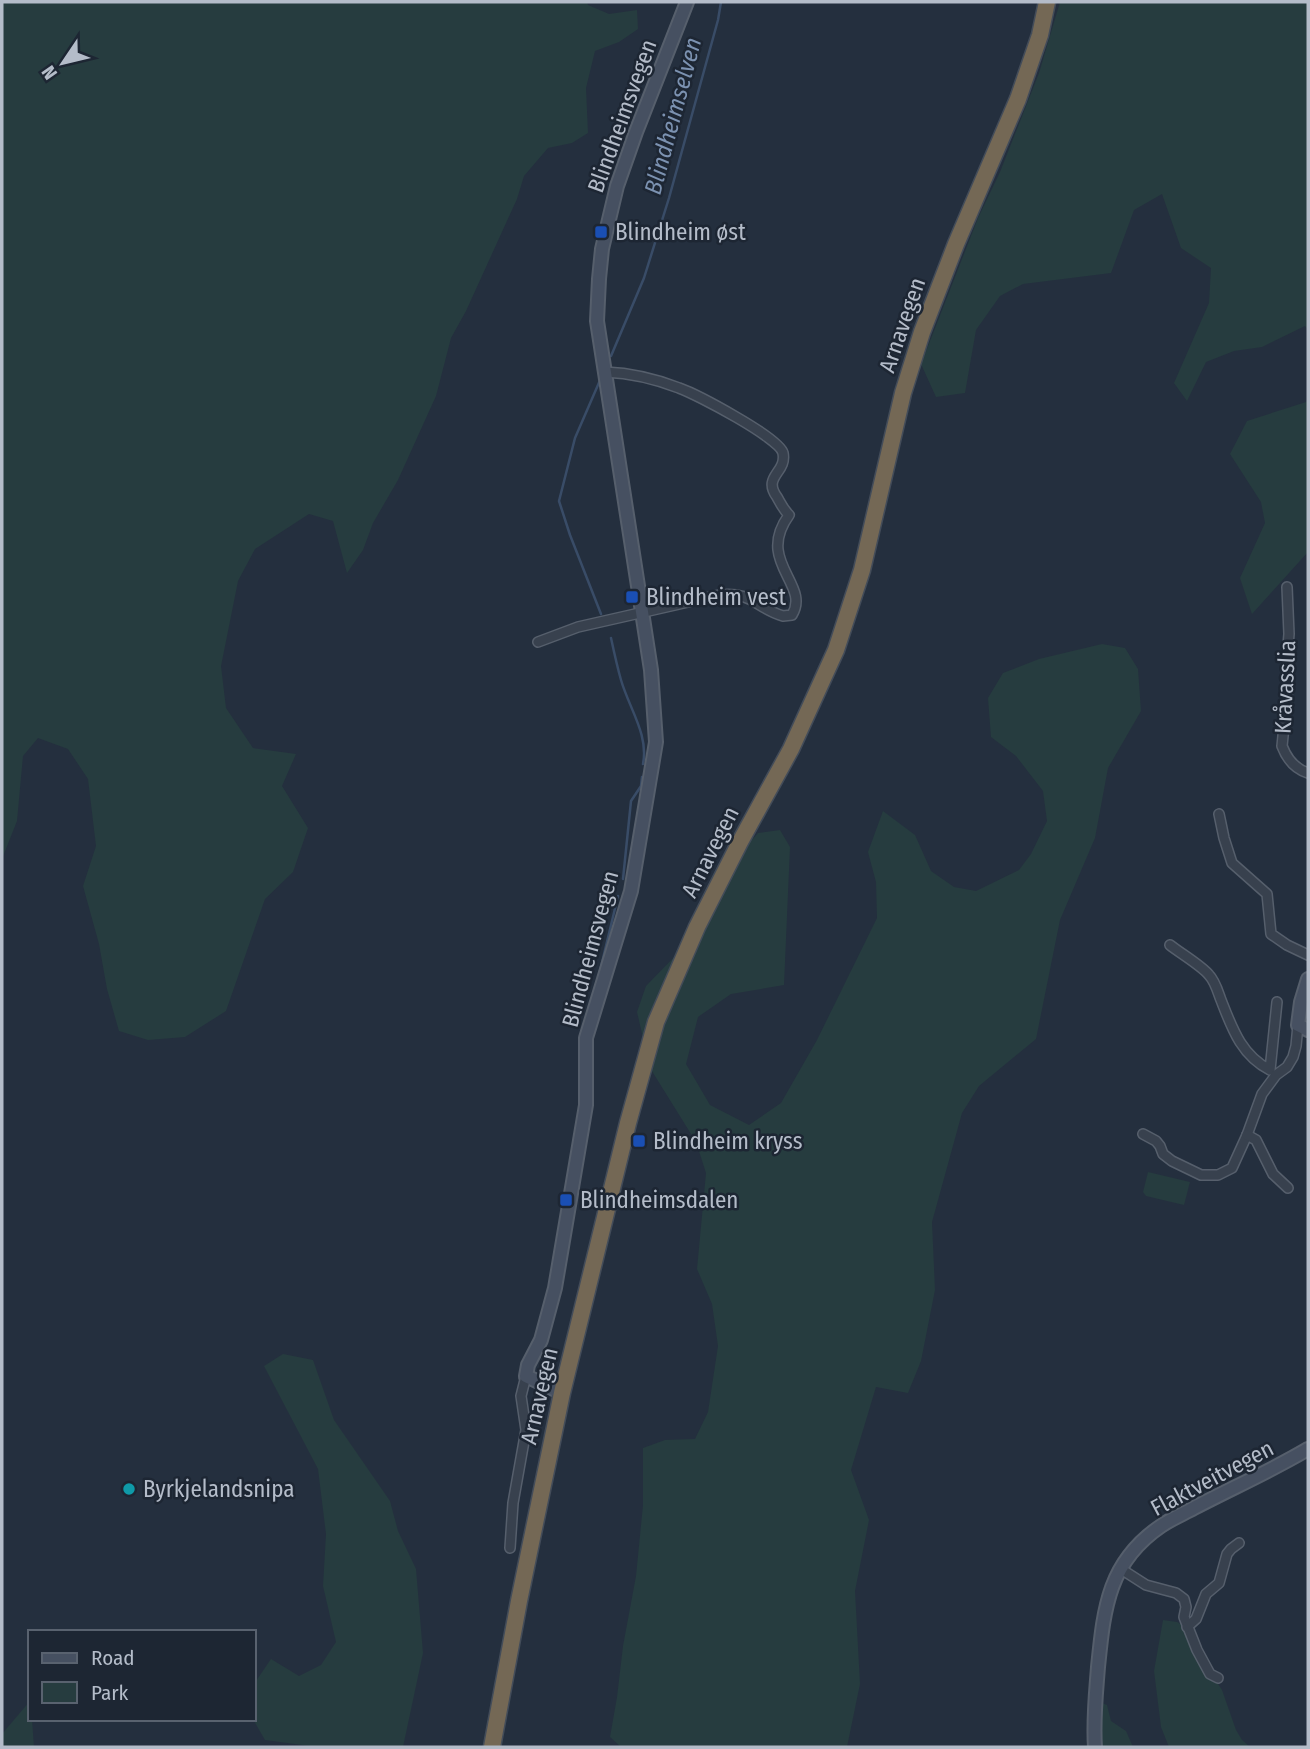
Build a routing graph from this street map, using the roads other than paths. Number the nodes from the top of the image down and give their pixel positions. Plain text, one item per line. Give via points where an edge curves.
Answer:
1 (687, 2) edge
2 (1047, 2) edge
3 (605, 372) junction
4 (1287, 587) dead end
5 (643, 612) junction
6 (538, 642) dead end
7 (1308, 773) edge
8 (1219, 814) dead end
9 (1170, 946) dead end
10 (1308, 955) edge
11 (1308, 979) edge
12 (1277, 1002) dead end
13 (1303, 1028) edge
14 (1273, 1073) junction
15 (1143, 1134) dead end
16 (1247, 1135) junction
17 (1288, 1188) dead end
18 (526, 1376) junction
19 (562, 1393) junction
20 (1308, 1449) edge
21 (1239, 1543) dead end
22 (510, 1548) dead end
23 (1121, 1569) junction
24 (1187, 1627) junction
25 (1218, 1678) dead end
26 (492, 1747) edge
27 (1095, 1747) edge

1 - 3 street, Blindheimsvegen via 636,132 609,219 597,301
2 - 19 highway, Arnavegen via 1018,99 922,332 903,393 862,570 836,650 698,927 656,1022
3 - 5 street, Blindheimsvegen
3 - 5 street via 621,372 702,397 783,451 771,489 789,515 779,531 777,550 796,597 792,615 783,617 747,597 728,594
4 - 7 street, Kråvasslia via 1289,677 1282,746 1295,767
5 - 6 street
5 - 18 street, Blindheimsvegen via 656,742 631,891 586,1038 586,1105 555,1288
8 - 10 street via 1232,863 1267,894 1271,934
9 - 14 street via 1210,975 1234,1034 1257,1064
11 - 13 street via 1301,1002
12 - 14 street
13 - 14 street via 1287,1067
14 - 16 street
15 - 16 street via 1156,1141 1163,1154 1201,1175 1218,1175 1232,1168
16 - 17 street via 1256,1139 1273,1174
18 - 19 street
18 - 22 street, Blindheimsvegen via 521,1396 526,1430
19 - 26 highway, Arnavegen
20 - 23 street, Flaktveitvegen via 1162,1525 1132,1552
21 - 24 street via 1227,1554 1219,1583 1206,1594 1196,1619
23 - 24 street via 1146,1585 1184,1599
23 - 27 street, Flaktveitvegen via 1106,1603 1102,1629
24 - 25 street via 1210,1674

